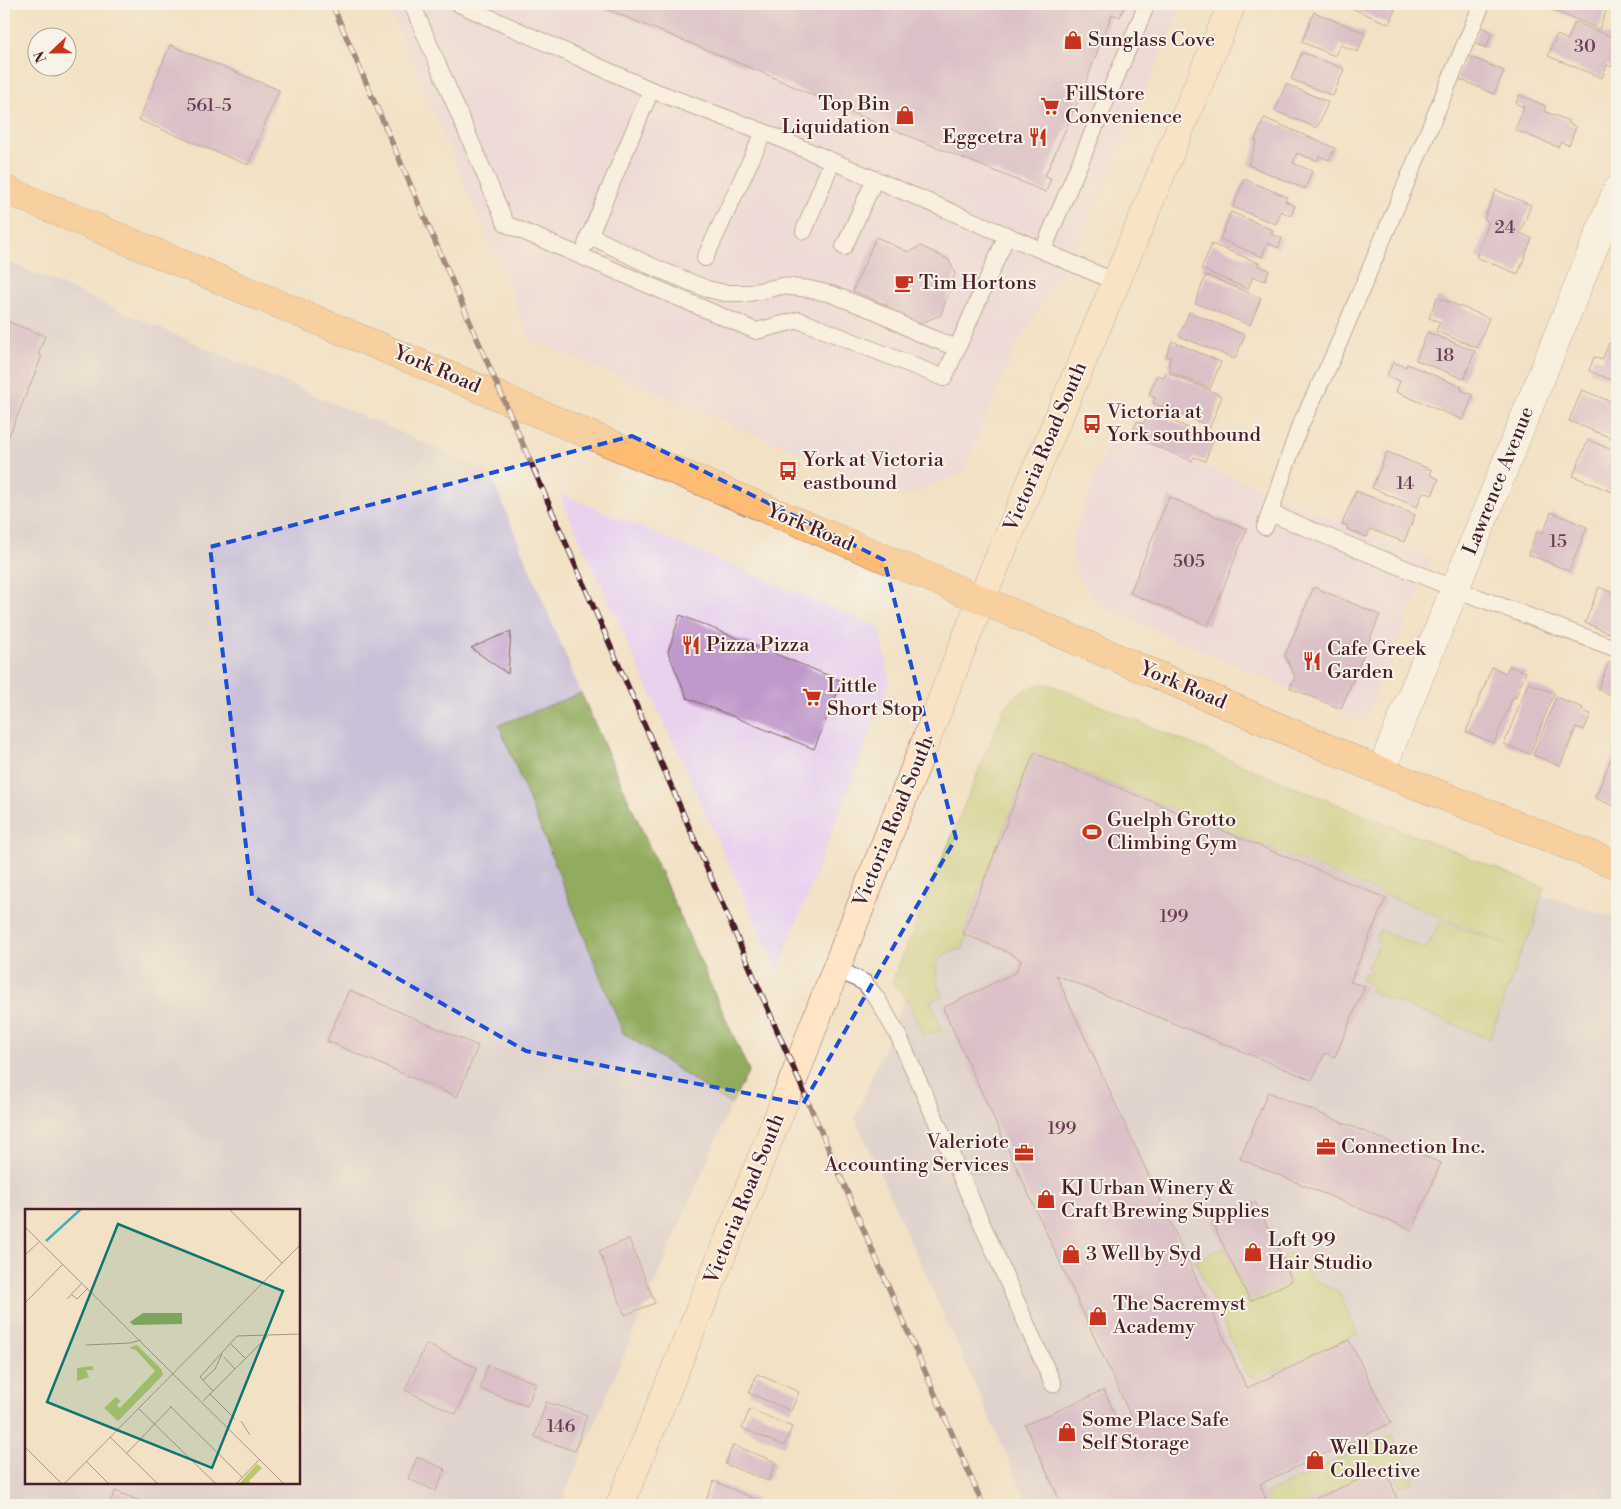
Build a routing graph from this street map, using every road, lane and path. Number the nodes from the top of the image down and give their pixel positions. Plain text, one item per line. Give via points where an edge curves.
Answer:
1 (412, 4) edge
2 (459, 4) edge
3 (1147, 4) edge
4 (1232, 4) edge
5 (1482, 4) edge
6 (651, 90) junction
7 (764, 132) junction
8 (832, 161) junction
9 (875, 179) junction
10 (4, 190) edge
11 (1617, 190) edge
12 (804, 231) dead end
13 (1007, 235) junction
14 (589, 236) junction
15 (844, 247) dead end
16 (1043, 250) junction
17 (581, 256) junction
18 (705, 258) dead end
19 (1116, 282) junction
20 (957, 348) junction
21 (1454, 589) junction
22 (981, 600) junction
23 (1617, 649) edge
24 (1380, 771) junction
25 (1617, 865) edge
26 (836, 968) junction
27 (1053, 1384) dead end
28 (620, 1505) edge

1 - 17 lane via 506,224
2 - 6 lane
3 - 16 lane
4 - 19 main road, Victoria Road South
5 - 21 lane via 1332,359 1299,428 1267,520
6 - 7 lane
6 - 14 lane
7 - 8 lane
7 - 18 lane
8 - 9 lane
8 - 12 lane
9 - 13 lane
9 - 15 lane
10 - 22 main road, York Road
11 - 21 street, Lawrence Avenue
13 - 16 lane
13 - 20 lane
14 - 17 lane
14 - 20 lane via 707,289 750,292 782,286 831,294
16 - 19 lane
17 - 20 lane via 756,331 799,320 944,378
19 - 22 main road, Victoria Road South
21 - 23 lane
21 - 24 street, Lawrence Avenue
22 - 24 main road, York Road
22 - 26 main road, Victoria Road South
24 - 25 main road, York Road
26 - 27 lane via 865,983 899,1037
26 - 28 main road, Victoria Road South

